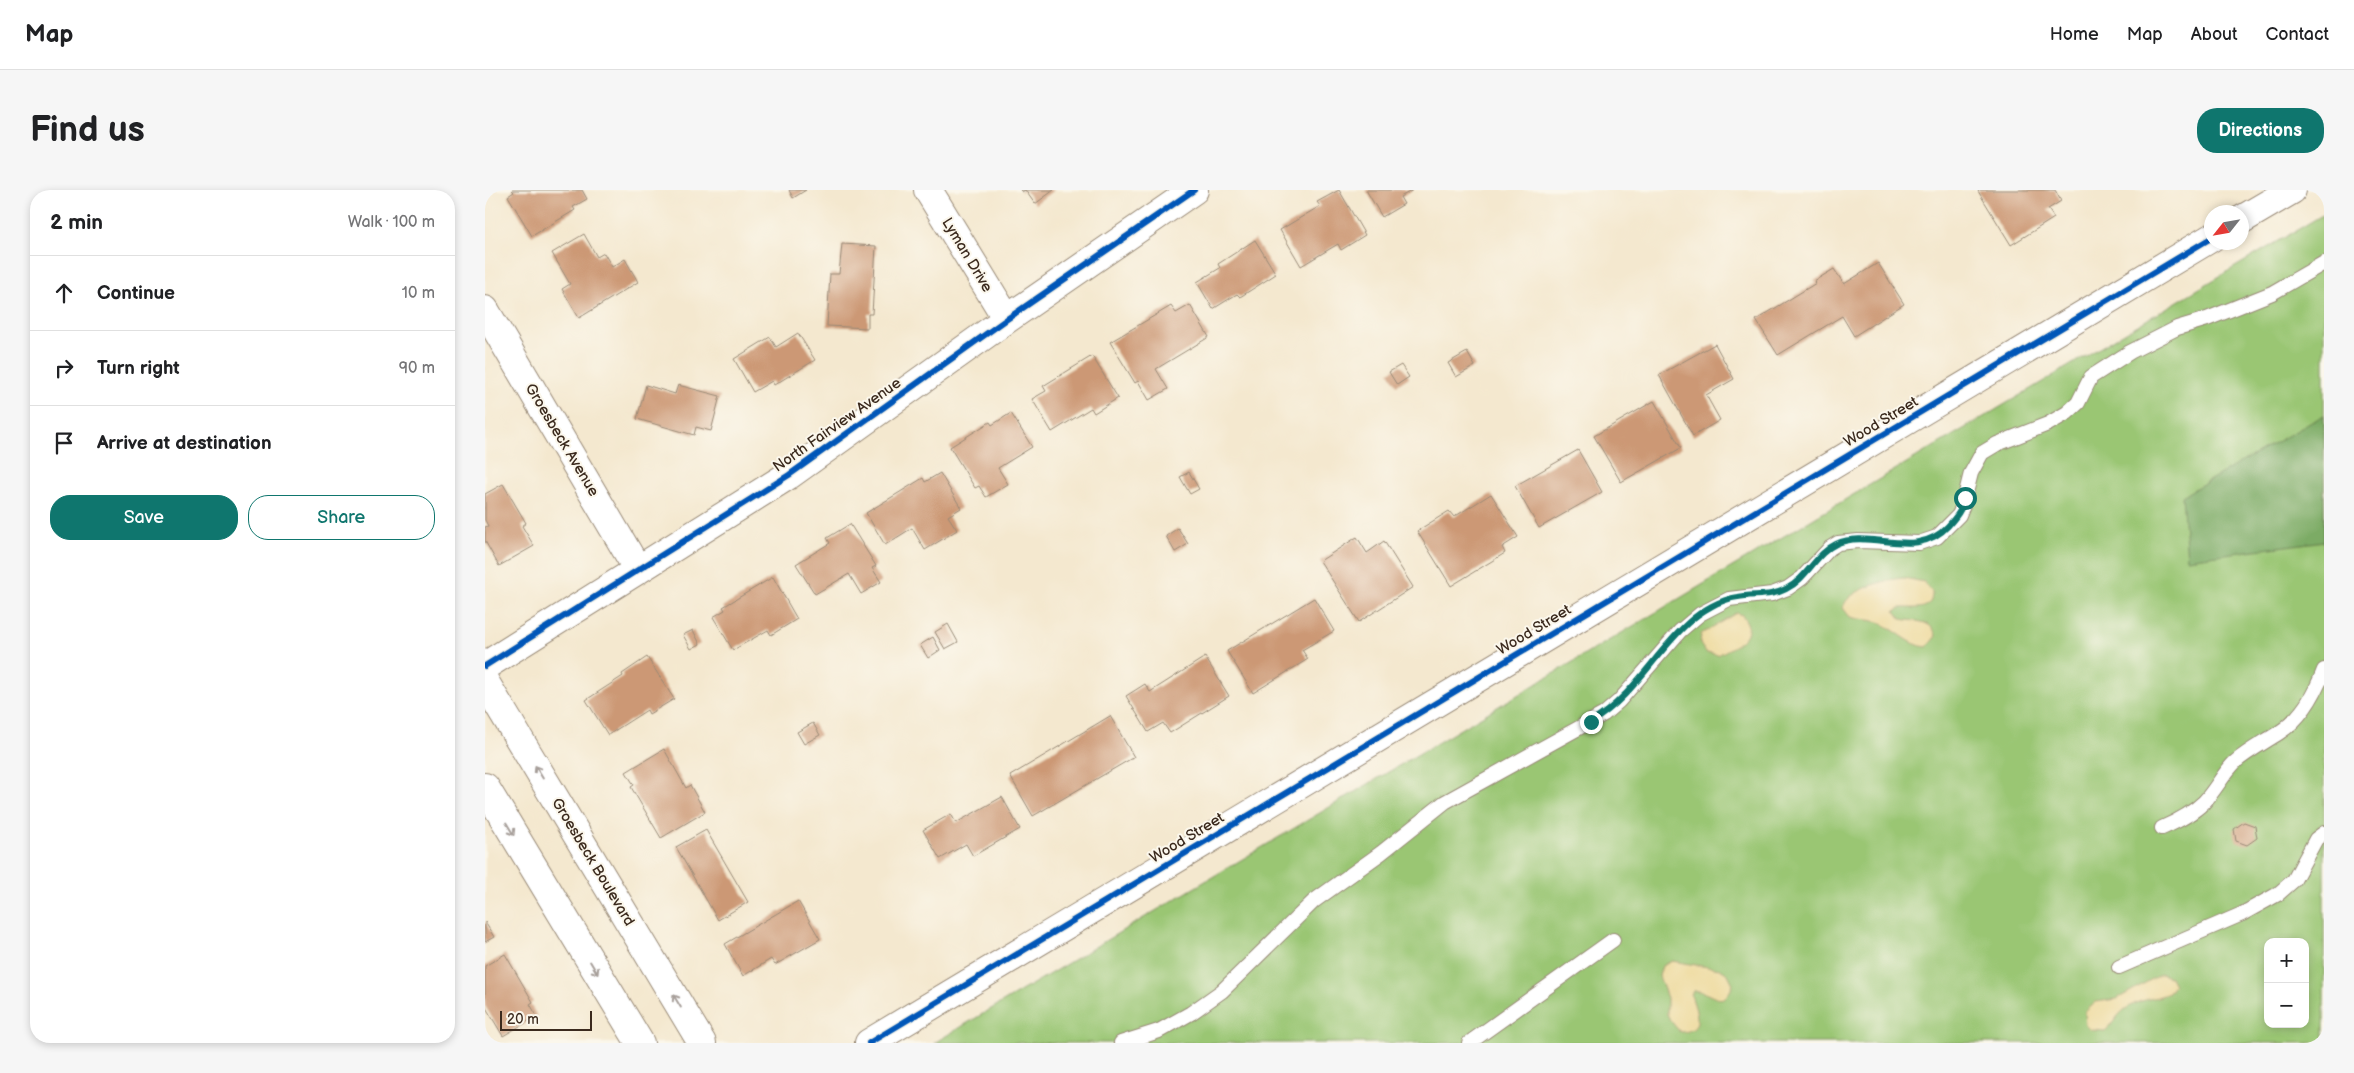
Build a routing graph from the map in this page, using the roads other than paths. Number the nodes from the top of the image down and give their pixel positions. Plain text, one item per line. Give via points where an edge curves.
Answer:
1 (928, 190) edge
2 (1194, 190) edge
3 (2292, 190) edge
4 (2249, 215) edge
5 (2204, 242) edge
6 (2324, 263) edge
7 (485, 310) edge
8 (1007, 319) junction
9 (638, 570) junction
10 (485, 666) edge
11 (2324, 670) edge
12 (485, 682) edge
13 (485, 787) edge
14 (2162, 828) dead end
15 (2324, 833) edge
16 (1613, 940) dead end
17 (2119, 967) dead end
18 (640, 1043) edge
19 (702, 1043) edge
20 (869, 1043) edge
21 (1121, 1043) edge
22 (1469, 1043) edge

1 - 8 street, Lyman Drive
2 - 8 street, North Fairview Avenue
3 - 4 street
5 - 20 street, Wood Street
6 - 21 lane via 2272,293 2177,328 2130,352 2091,377 2078,404 2067,413 1982,453 1971,473 1959,514 1937,537 1919,543 1837,543 1788,588 1772,594 1734,598 1700,614 1680,631 1604,714 1445,802 1393,845 1314,901 1222,991 1159,1031
7 - 9 street, Groesbeck Avenue
8 - 9 street, North Fairview Avenue via 789,475
9 - 10 street, North Fairview Avenue
11 - 14 lane via 2312,698 2287,727 2242,756 2192,812
19 -> 12 street, Groesbeck Boulevard
13 -> 18 street
15 - 17 lane via 2316,839 2294,880 2278,894 2242,914
16 - 22 lane

